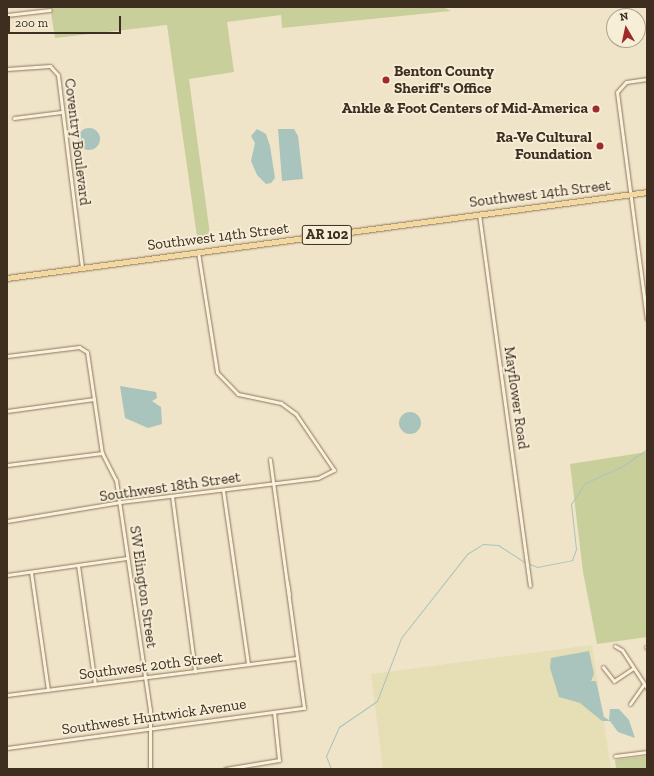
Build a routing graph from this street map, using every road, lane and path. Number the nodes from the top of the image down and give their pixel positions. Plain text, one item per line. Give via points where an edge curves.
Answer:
1 (26, 7) edge
2 (50, 10) dead end
3 (27, 13) junction
4 (7, 15) edge
5 (7, 69) edge
6 (647, 79) edge
7 (62, 112) junction
8 (14, 118) dead end
9 (647, 192) edge
10 (630, 195) junction
11 (480, 214) junction
12 (198, 252) junction
13 (82, 268) junction
14 (7, 278) edge
15 (646, 305) edge
16 (647, 319) edge
17 (7, 356) edge
18 (94, 399) junction
19 (7, 411) edge
20 (102, 452) junction
21 (270, 459) dead end
22 (7, 465) edge
23 (274, 484) junction
24 (223, 490) junction
25 (172, 496) junction
26 (120, 502) junction
27 (7, 521) edge
28 (127, 558) junction
29 (78, 565) junction
30 (31, 572) junction
31 (7, 574) edge
32 (530, 586) dead end
33 (615, 646) dead end
34 (298, 658) junction
35 (248, 664) junction
36 (603, 667) dead end
37 (633, 668) junction
38 (195, 671) junction
39 (145, 677) junction
40 (96, 684) junction
41 (644, 684) junction
42 (647, 688) edge
43 (48, 690) junction
44 (7, 696) edge
45 (630, 704) dead end
46 (274, 712) junction
47 (150, 728) junction
48 (7, 748) edge
49 (647, 752) edge
50 (615, 756) dead end
51 (150, 769) edge
52 (224, 769) edge

1 - 3 street
2 - 3 street
3 - 4 street
5 - 7 street, Coventry Boulevard via 44,65 53,68 58,75
6 - 10 street via 626,82 617,92
7 - 8 street
7 - 13 street, Coventry Boulevard
9 - 10 main road, Southwest 14th Street / AR 102
10 - 11 main road, Southwest 14th Street / AR 102
10 - 15 street
11 - 12 main road, Southwest 14th Street / AR 102
11 - 32 street, Mayflower Road
12 - 13 main road, Southwest 14th Street / AR 102
12 - 23 street, Southwest 18th Street via 217,372 238,394 281,403 296,414 334,470 318,478
13 - 14 main road, Southwest 14th Street / AR 102
15 - 16 street
17 - 18 street, SW Elington Street via 85,349
18 - 19 street
18 - 20 street, SW Elington Street
20 - 22 street
20 - 26 street, SW Elington Street via 116,480
21 - 23 street
23 - 24 street, Southwest 18th Street
23 - 34 street
24 - 25 street, Southwest 18th Street
24 - 35 street
25 - 26 street, Southwest 18th Street
25 - 38 street
26 - 27 street, Southwest 18th Street
26 - 28 street, SW Elington Street
28 - 29 street
28 - 39 street, SW Elington Street
29 - 30 street
29 - 40 street
30 - 31 street
30 - 43 street
33 - 37 street via 622,650
34 - 35 street, Southwest 20th Street
34 - 46 street, Southwest Huntwick Avenue via 304,708
35 - 38 street, Southwest 20th Street
36 - 37 street via 614,681
37 - 41 street
38 - 39 street, Southwest 20th Street
39 - 40 street, Southwest 20th Street
39 - 47 street, SW Elington Street
40 - 43 street, Southwest 20th Street
41 - 42 street
41 - 45 street
43 - 44 street, Southwest 20th Street
46 - 47 street, Southwest Huntwick Avenue
46 - 52 street via 279,760
47 - 48 street, Southwest Huntwick Avenue
47 - 51 street, SW Elington Street
49 - 50 street

